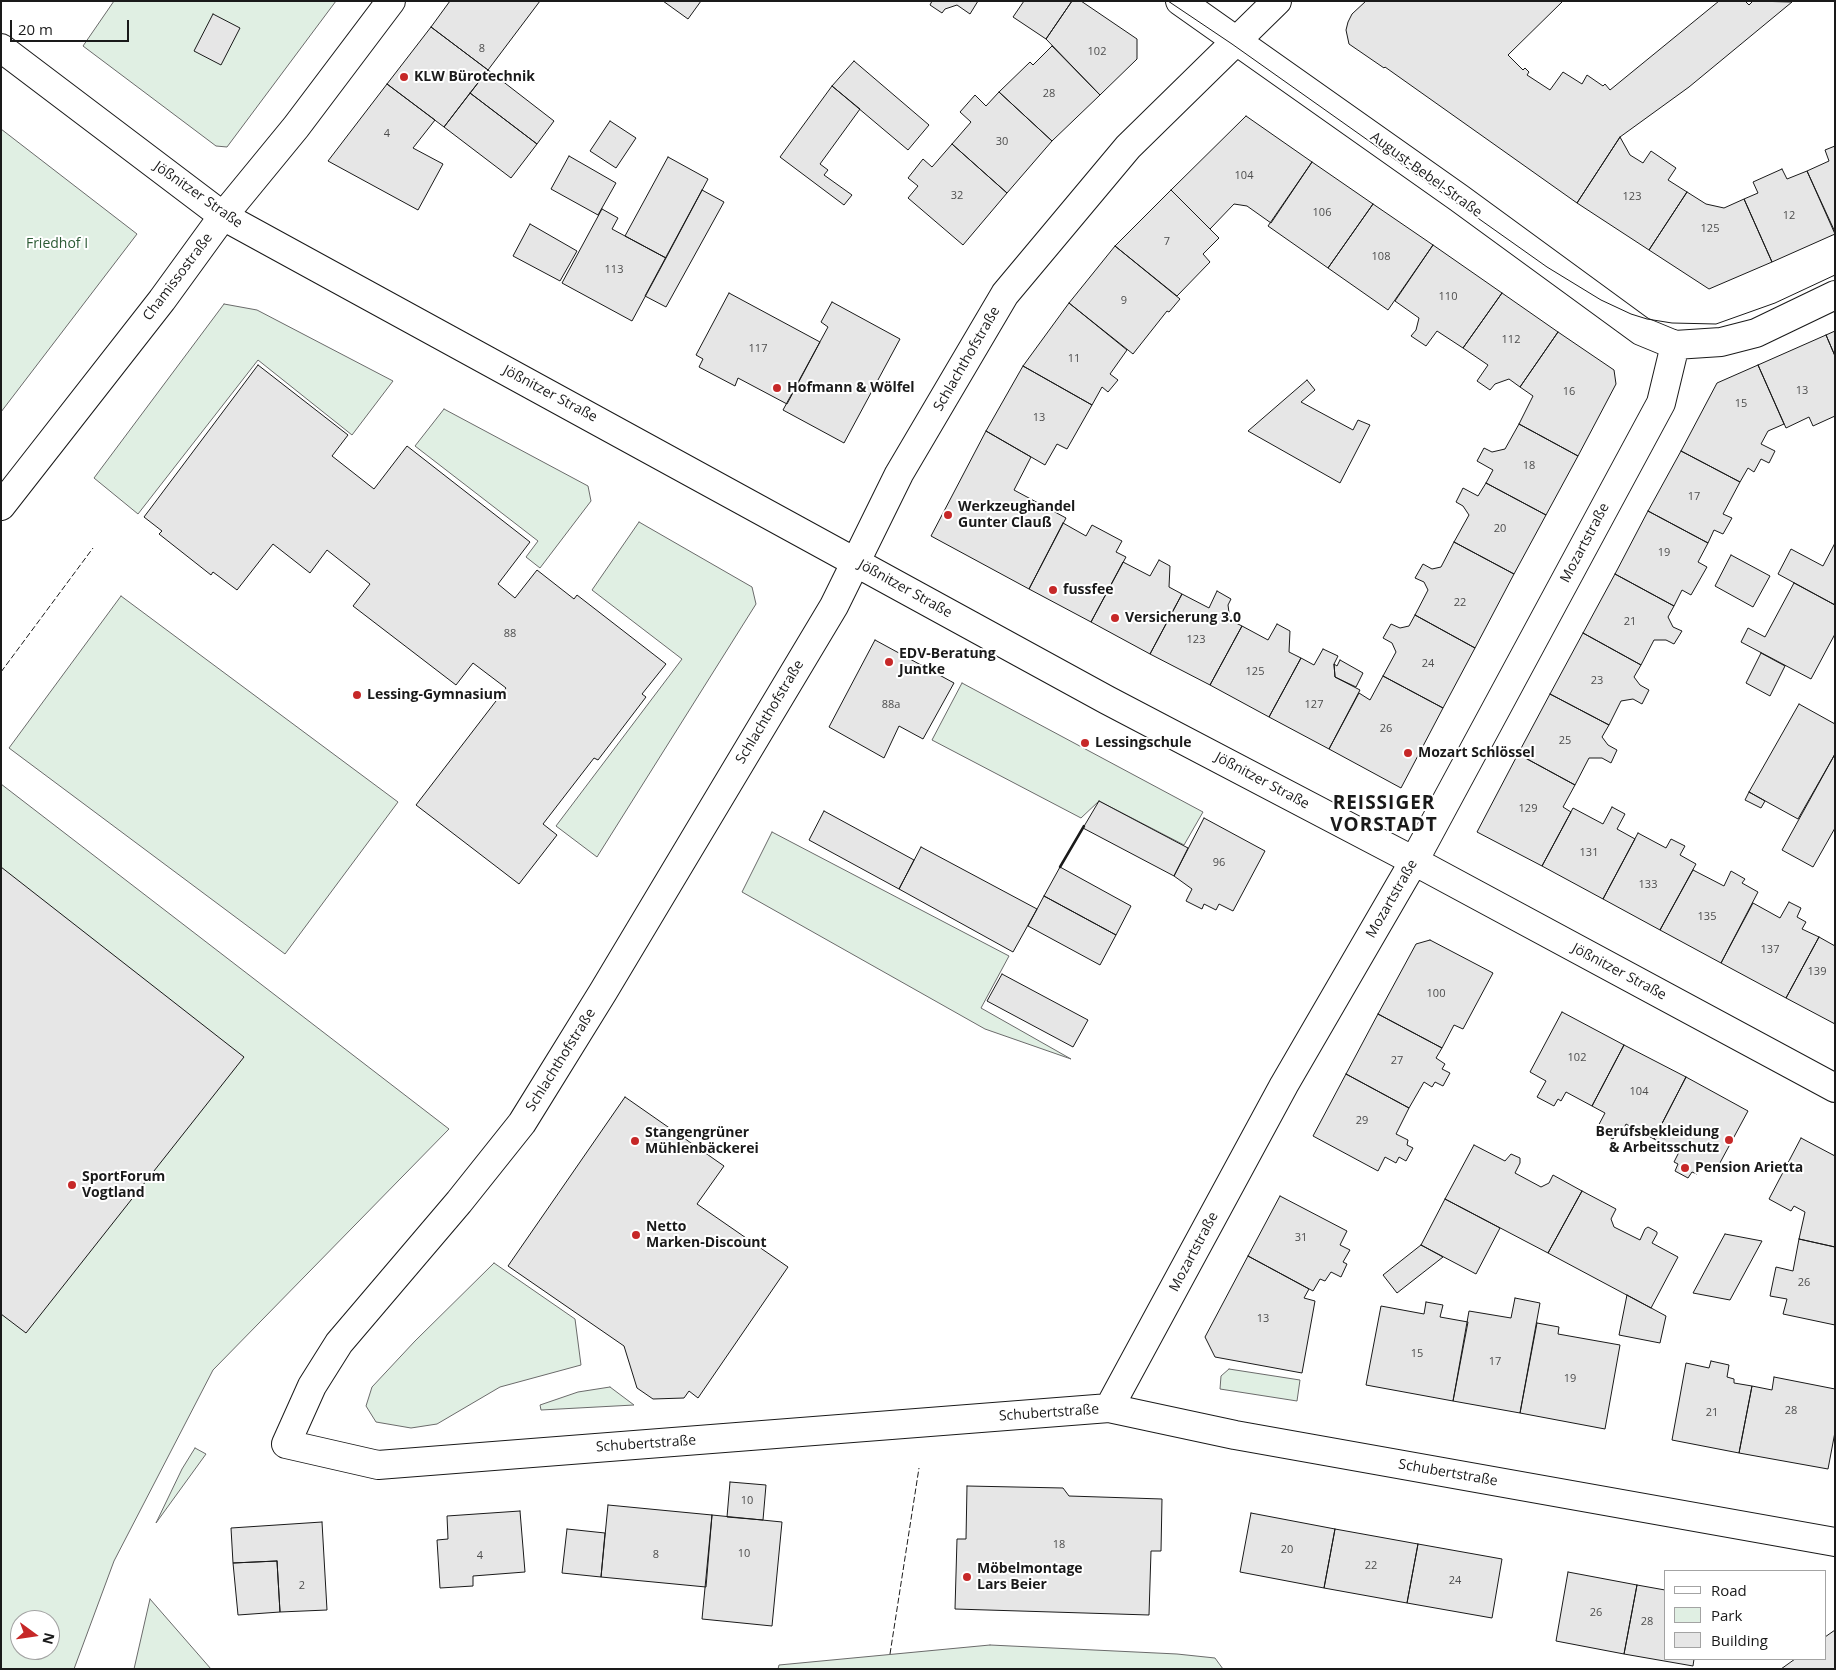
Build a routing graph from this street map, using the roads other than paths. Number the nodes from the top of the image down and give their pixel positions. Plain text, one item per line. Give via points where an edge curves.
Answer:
1 (391, 1) edge
2 (1180, 1) edge
3 (1277, 1) edge
4 (1236, 40) junction
5 (1, 48) edge
6 (223, 216) junction
7 (1835, 295) edge
8 (1675, 346) junction
9 (1, 506) edge
10 (856, 562) junction
11 (1414, 860) junction
12 (1835, 1088) edge
13 (1109, 1408) junction
14 (286, 1444) joint
15 (1835, 1542) edge

1 - 6 street, Chamissostraße via 284,142
2 - 4 street, August-Bebel-Straße
3 - 4 street, Schlachthofstraße
4 - 8 street, August-Bebel-Straße via 1641,330
4 - 10 street, Schlachthofstraße via 1128,148 1005,294 899,474
5 - 6 street, Jößnitzer Straße
6 - 9 street, Chamissostraße via 162,300
6 - 10 street, Jößnitzer Straße
7 - 8 street via 1756,333 1721,342
8 - 11 street, Mozartstraße via 1661,403
10 - 11 street, Jößnitzer Straße via 1107,700
10 - 14 street, Schlachthofstraße via 834,606 522,1123 460,1202 339,1343 312,1386
11 - 12 street, Jößnitzer Straße
11 - 13 street, Mozartstraße via 1284,1085
13 - 14 street, Schubertstraße via 378,1465
13 - 15 street, Schubertstraße via 1235,1434

